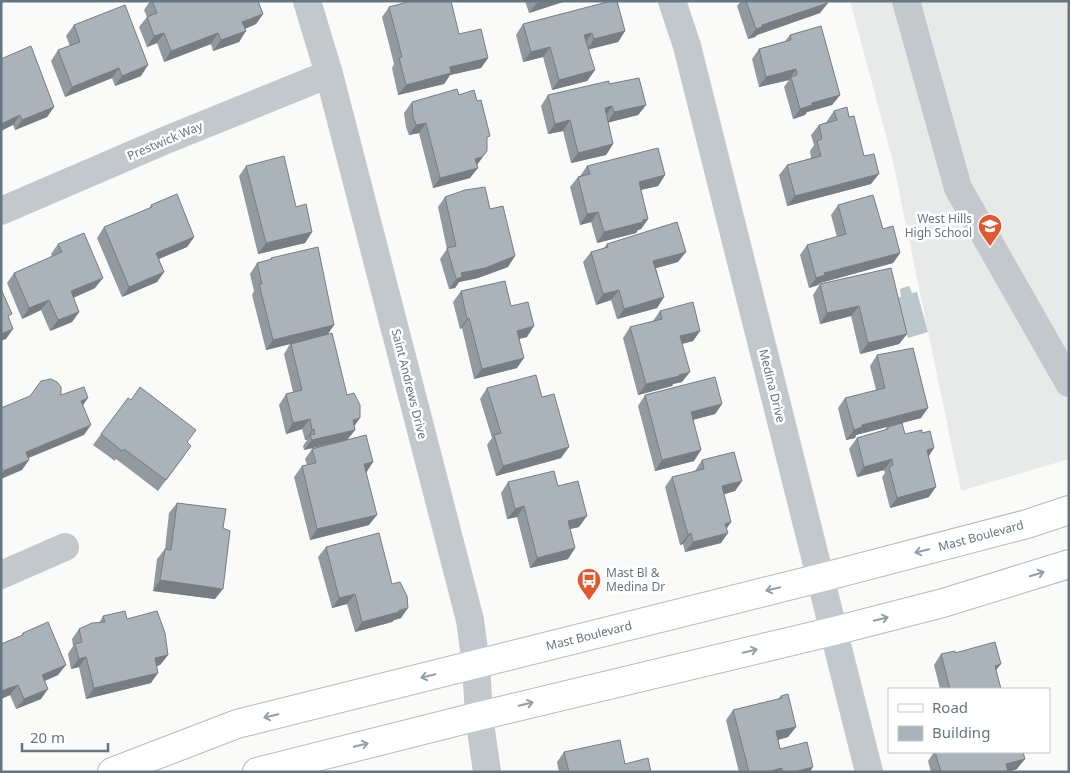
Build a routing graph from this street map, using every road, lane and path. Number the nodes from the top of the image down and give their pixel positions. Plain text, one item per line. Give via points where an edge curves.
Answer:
1 (307, 1) edge
2 (672, 1) edge
3 (906, 1) edge
4 (329, 74) junction
5 (1, 210) edge
6 (1069, 383) edge
7 (1069, 510) edge
8 (65, 547) dead end
9 (1069, 564) edge
10 (1, 575) edge
11 (820, 578) junction
12 (834, 631) junction
13 (476, 665) junction
14 (479, 716) junction
15 (112, 772) edge
16 (257, 772) edge
17 (487, 772) edge
18 (869, 772) edge

1 - 4 street, Saint Andrews Drive
2 - 11 street, Medina Drive via 690,55
3 - 6 street via 958,188
4 - 5 street, Prestwick Way
4 - 13 street, Saint Andrews Drive via 470,620
7 -> 11 main road, Mast Boulevard
8 - 10 street
12 -> 9 main road via 943,603
11 - 12 street, Medina Drive
11 -> 13 main road, Mast Boulevard
14 -> 12 main road
12 - 18 street, Medina Drive
13 - 14 street, Saint Andrews Drive
13 -> 15 main road, Mast Boulevard via 237,724
16 -> 14 main road
14 - 17 street, Saint Andrews Drive

